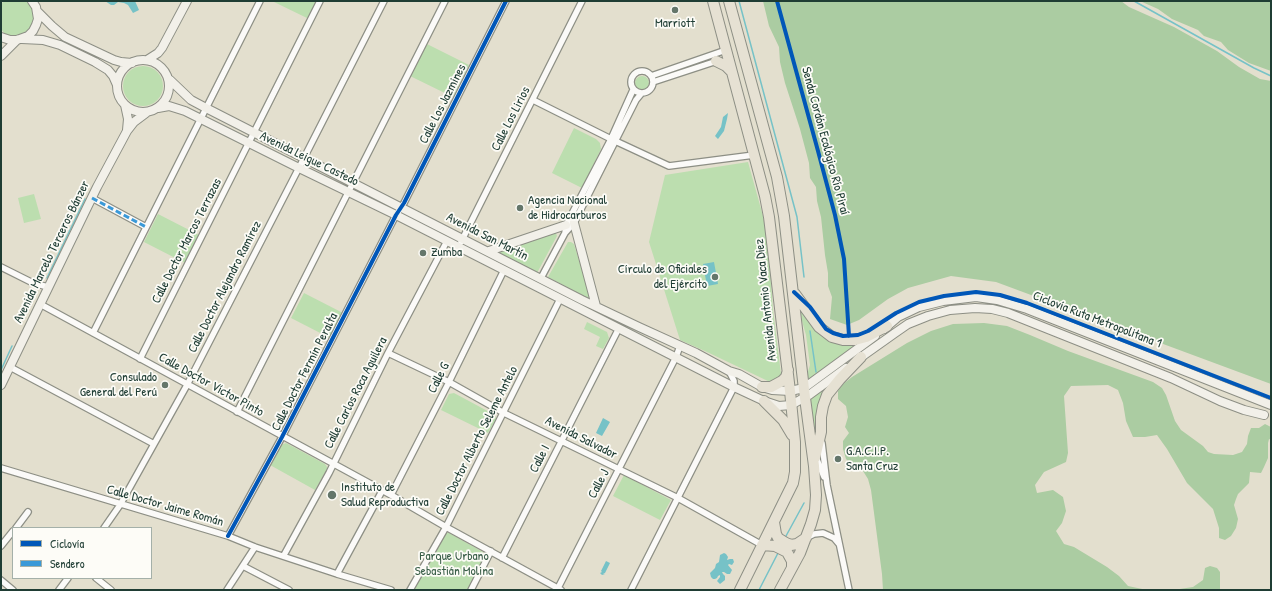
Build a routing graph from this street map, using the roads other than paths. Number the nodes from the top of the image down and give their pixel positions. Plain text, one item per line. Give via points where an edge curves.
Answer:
1 (33, 1) edge
2 (187, 1) edge
3 (260, 1) edge
4 (320, 1) edge
5 (384, 1) edge
6 (445, 1) edge
7 (506, 1) edge
8 (582, 1) edge
9 (713, 1) edge
10 (729, 1) edge
11 (38, 12) junction
12 (1, 37) edge
13 (19, 40) junction
14 (166, 43) junction
15 (727, 54) junction
16 (1, 56) edge
17 (147, 60) junction
18 (133, 62) junction
19 (716, 62) junction
20 (162, 68) junction
21 (731, 71) junction
22 (652, 79) junction
23 (170, 80) junction
24 (117, 87) junction
25 (633, 90) junction
26 (641, 94) junction
27 (533, 100) junction
28 (125, 105) junction
29 (158, 108) junction
30 (206, 108) junction
31 (146, 113) junction
32 (200, 119) junction
33 (127, 131) junction
34 (253, 133) junction
35 (613, 140) junction
36 (248, 143) junction
37 (754, 155) junction
38 (304, 158) junction
39 (298, 168) junction
40 (777, 177) junction
41 (352, 182) junction
42 (348, 192) junction
43 (92, 198) junction
44 (401, 207) junction
45 (396, 215) junction
46 (146, 227) junction
47 (568, 227) junction
48 (462, 238) junction
49 (447, 241) junction
50 (458, 246) junction
51 (489, 252) junction
52 (1, 267) edge
53 (504, 270) junction
54 (541, 278) junction
55 (48, 287) junction
56 (794, 292) junction
57 (560, 299) junction
58 (582, 300) junction
59 (40, 304) junction
60 (596, 306) junction
61 (578, 308) junction
62 (887, 326) junction
63 (639, 327) junction
64 (619, 328) junction
65 (93, 333) junction
66 (634, 336) junction
67 (680, 346) junction
68 (388, 353) junction
69 (676, 357) junction
70 (862, 357) junction
71 (140, 359) junction
72 (10, 367) junction
73 (788, 370) junction
74 (729, 371) junction
75 (449, 382) junction
76 (1, 385) edge
77 (187, 385) junction
78 (734, 387) junction
79 (762, 387) junction
80 (790, 391) junction
81 (804, 393) junction
82 (764, 401) junction
83 (791, 405) junction
84 (1271, 405) edge
85 (237, 412) junction
86 (504, 413) junction
87 (1268, 416) edge
88 (821, 432) junction
89 (282, 437) junction
90 (562, 441) junction
91 (795, 442) junction
92 (154, 444) junction
93 (815, 461) junction
94 (333, 464) junction
95 (1, 468) edge
96 (619, 470) junction
97 (827, 485) junction
98 (382, 491) junction
99 (391, 495) junction
100 (678, 498) junction
101 (120, 505) junction
102 (28, 512) dead end
103 (774, 522) junction
104 (17, 527) edge
105 (105, 527) edge
106 (446, 527) junction
107 (12, 532) edge
108 (228, 536) junction
109 (806, 538) junction
110 (839, 544) junction
111 (762, 545) junction
112 (1, 546) edge
113 (255, 547) junction
114 (797, 547) joint
115 (491, 552) junction
116 (284, 555) junction
117 (502, 558) junction
118 (243, 566) junction
119 (792, 567) junction
120 (337, 574) junction
121 (67, 579) edge
122 (97, 579) edge
123 (1, 580) edge
124 (560, 589) edge
125 (13, 590) edge
126 (59, 590) edge
127 (111, 590) edge
128 (227, 590) edge
129 (289, 590) edge
130 (391, 590) edge
131 (410, 590) edge
132 (470, 590) edge
133 (631, 590) edge
134 (740, 590) edge
135 (780, 590) edge
136 (849, 590) edge

1 - 11 main road
2 - 14 main road
3 - 30 street
4 - 34 street, Calle Doctor Marcos Terrazas
5 - 38 street, Calle Doctor Alejandro Ramírez
6 - 41 street
7 - 44 street, Calle Los Jazmines
8 - 27 street, Calle Los Lirios
9 - 15 highway, Avenida Antonio Vaca Diez
10 - 40 highway
11 - 13 main road via 33,31
11 - 18 main road via 64,37 114,60
12 - 13 main road
13 - 16 main road
13 - 24 main road via 51,42 95,62 108,70
14 - 17 main road via 158,53
14 - 20 main road via 162,55
15 - 19 street
15 - 21 highway, Avenida Antonio Vaca Diez
15 - 22 street
17 - 18 main road
17 - 20 main road
18 - 24 main road via 121,72
19 - 21 highway
19 - 22 street
20 - 23 main road
21 - 37 highway, Avenida Antonio Vaca Diez
22 - 25 street via 644,71 635,73 630,81
22 - 26 street via 650,91
23 - 29 main road via 166,99
23 - 30 main road, Avenida San Martín via 191,100
24 - 28 main road
25 - 26 street
25 - 35 street
26 - 35 street
27 - 35 street
27 - 48 street, Calle Los Lirios
28 - 31 main road via 134,111
28 - 33 main road, Avenida Marcelo Terceros Bánzer
29 - 31 main road
29 - 32 main road, Avenida Leigue Castedo via 177,108
30 - 32 street
30 - 34 main road, Avenida San Martín
31 - 33 main road, Avenida Marcelo Terceros Bánzer
32 - 36 main road, Avenida Leigue Castedo
32 - 46 street
33 - 43 main road, Avenida Marcelo Terceros Bánzer
34 - 36 street, Calle Doctor Marcos Terrazas
34 - 38 main road, Avenida San Martín
35 - 37 street via 669,166
35 - 47 street
36 - 39 main road, Avenida Leigue Castedo
36 - 71 street, Calle Doctor Marcos Terrazas
37 - 40 highway via 765,153 769,156
37 - 73 highway, Avenida Antonio Vaca Diez via 772,234
38 - 39 street, Calle Doctor Alejandro Ramírez
38 - 41 main road, Avenida San Martín
39 - 42 main road, Avenida Leigue Castedo
39 - 77 street, Calle Doctor Alejandro Ramírez
40 - 56 highway
41 - 42 street
41 - 44 main road, Avenida San Martín
42 - 45 main road, Avenida Leigue Castedo
42 - 85 street
43 - 46 street
43 - 55 main road, Avenida Marcelo Terceros Bánzer
44 - 45 street, Calle Los Jazmines
44 - 48 main road, Avenida San Martín
45 - 49 main road, Avenida Leigue Castedo
45 - 89 street, Calle Doctor Fermín Peralta
46 - 65 street
47 - 51 main road
47 - 54 street
47 - 60 main road
48 - 50 street, Calle Los Lirios
48 - 51 main road, Avenida San Martín
49 - 50 main road, Avenida San Martín
49 - 68 street, Calle Carlos Roca Aguilera
50 - 53 main road, Avenida San Martín
51 - 54 main road, Avenida San Martín
52 - 55 street via 33,283
53 - 57 main road, Avenida San Martín
53 - 75 street, Calle G
54 - 58 main road, Avenida San Martín
55 - 59 main road, Avenida Marcelo Terceros Bánzer
56 - 62 highway via 820,327 832,337 855,340
56 - 81 highway
57 - 61 main road, Avenida San Martín
57 - 86 street, Calle Doctor Alberto Seleme Antelo
58 - 60 main road, Avenida San Martín
58 - 61 main road
59 - 65 street, Calle Doctor Víctor Pinto
59 - 72 main road, Avenida Marcelo Terceros Bánzer
60 - 63 main road, Avenida San Martín
61 - 64 main road, Avenida San Martín
62 - 81 main road
62 - 84 main road via 898,317 919,307 943,301 976,297 997,300 1027,309
63 - 66 main road
63 - 67 main road, Avenida San Martín
64 - 66 main road, Avenida San Martín
64 - 90 street, Calle I
65 - 71 street, Calle Doctor Víctor Pinto
66 - 69 main road, Avenida San Martín
67 - 69 street, Calle J
67 - 74 main road, Avenida San Martín
68 - 75 street, Avenida Salvador
68 - 94 street, Calle Carlos Roca Aguilera
69 - 78 main road, Avenida San Martín
69 - 96 street, Calle J
70 - 81 main road
70 - 87 main road via 908,324 928,316 950,310 992,309 1016,316 1171,378 1220,401
70 - 88 highway via 827,395 823,404
71 - 77 street, Calle Doctor Víctor Pinto
72 - 76 main road, Avenida Marcelo Terceros Bánzer
72 - 92 street
73 - 79 highway via 782,381 771,387
73 - 80 highway, Avenida Antonio Vaca Diez
74 - 78 street via 734,378
74 - 79 main road, Avenida San Martín
75 - 86 street, Avenida Salvador
75 - 99 street, Calle G
77 - 85 street, Calle Doctor Víctor Pinto
77 - 92 street, Calle Doctor Alejandro Ramírez
78 - 82 main road
78 - 100 street
79 - 80 main road, Avenida San Martín
80 - 81 main road, Avenida San Martín
80 - 83 highway, Avenida Antonio Vaca Diez
81 - 83 main road
81 - 93 highway via 810,443
82 - 83 main road via 779,406
82 - 91 highway via 783,420
83 - 91 highway, Avenida Antonio Vaca Diez
85 - 89 street, Calle Doctor Víctor Pinto
86 - 90 street, Avenida Salvador
86 - 106 street, Calle Doctor Alberto Seleme Antelo
88 - 93 highway
88 - 97 street
89 - 94 street, Calle Doctor Víctor Pinto
89 - 108 street, Calle Doctor Fermín Peralta
90 - 96 street, Avenida Salvador
90 - 117 street, Calle I
91 - 103 highway, Avenida Antonio Vaca Diez via 794,477
92 - 101 street, Calle Doctor Alejandro Ramírez
93 - 97 street
93 - 109 highway via 815,510
94 - 98 street, Calle Doctor Víctor Pinto
94 - 116 street, Calle Carlos Roca Aguilera
95 - 101 street, Calle Doctor Jaime Román
96 - 100 street, Avenida Salvador
96 - 124 street, Calle J
97 - 110 street
98 - 99 street, Calle Doctor Víctor Pinto
98 - 120 street
99 - 106 street, Calle Doctor Víctor Pinto
100 - 111 street, Avenida Salvador
100 - 133 street
101 - 105 street, Calle Doctor Alejandro Ramírez
101 - 108 street, Calle Doctor Jaime Román
102 - 104 street
103 - 109 highway via 778,538 791,545
103 - 111 highway, Avenida Antonio Vaca Diez
106 - 115 street, Calle Doctor Víctor Pinto
106 - 131 street, Calle Doctor Alberto Seleme Antelo
107 - 112 street
108 - 113 street, Calle Doctor Jaime Román
109 - 110 street via 823,533 834,538
109 - 119 highway
110 - 136 street
111 - 119 highway via 775,546 787,552
111 - 134 highway, Avenida Antonio Vaca Diez
113 - 116 street, Calle Doctor Jaime Román
113 - 118 street
114 - 114 street via 793,556 786,549 769,542 773,533 775,540 790,547
115 - 117 street, Calle Doctor Víctor Pinto
115 - 132 street
116 - 120 street, Calle Doctor Jaime Román
117 - 124 street, Calle Doctor Víctor Pinto
118 - 128 street
118 - 129 street
119 - 135 highway
120 - 130 street, Calle Doctor Jaime Román
121 - 126 street
122 - 127 street
123 - 125 street

